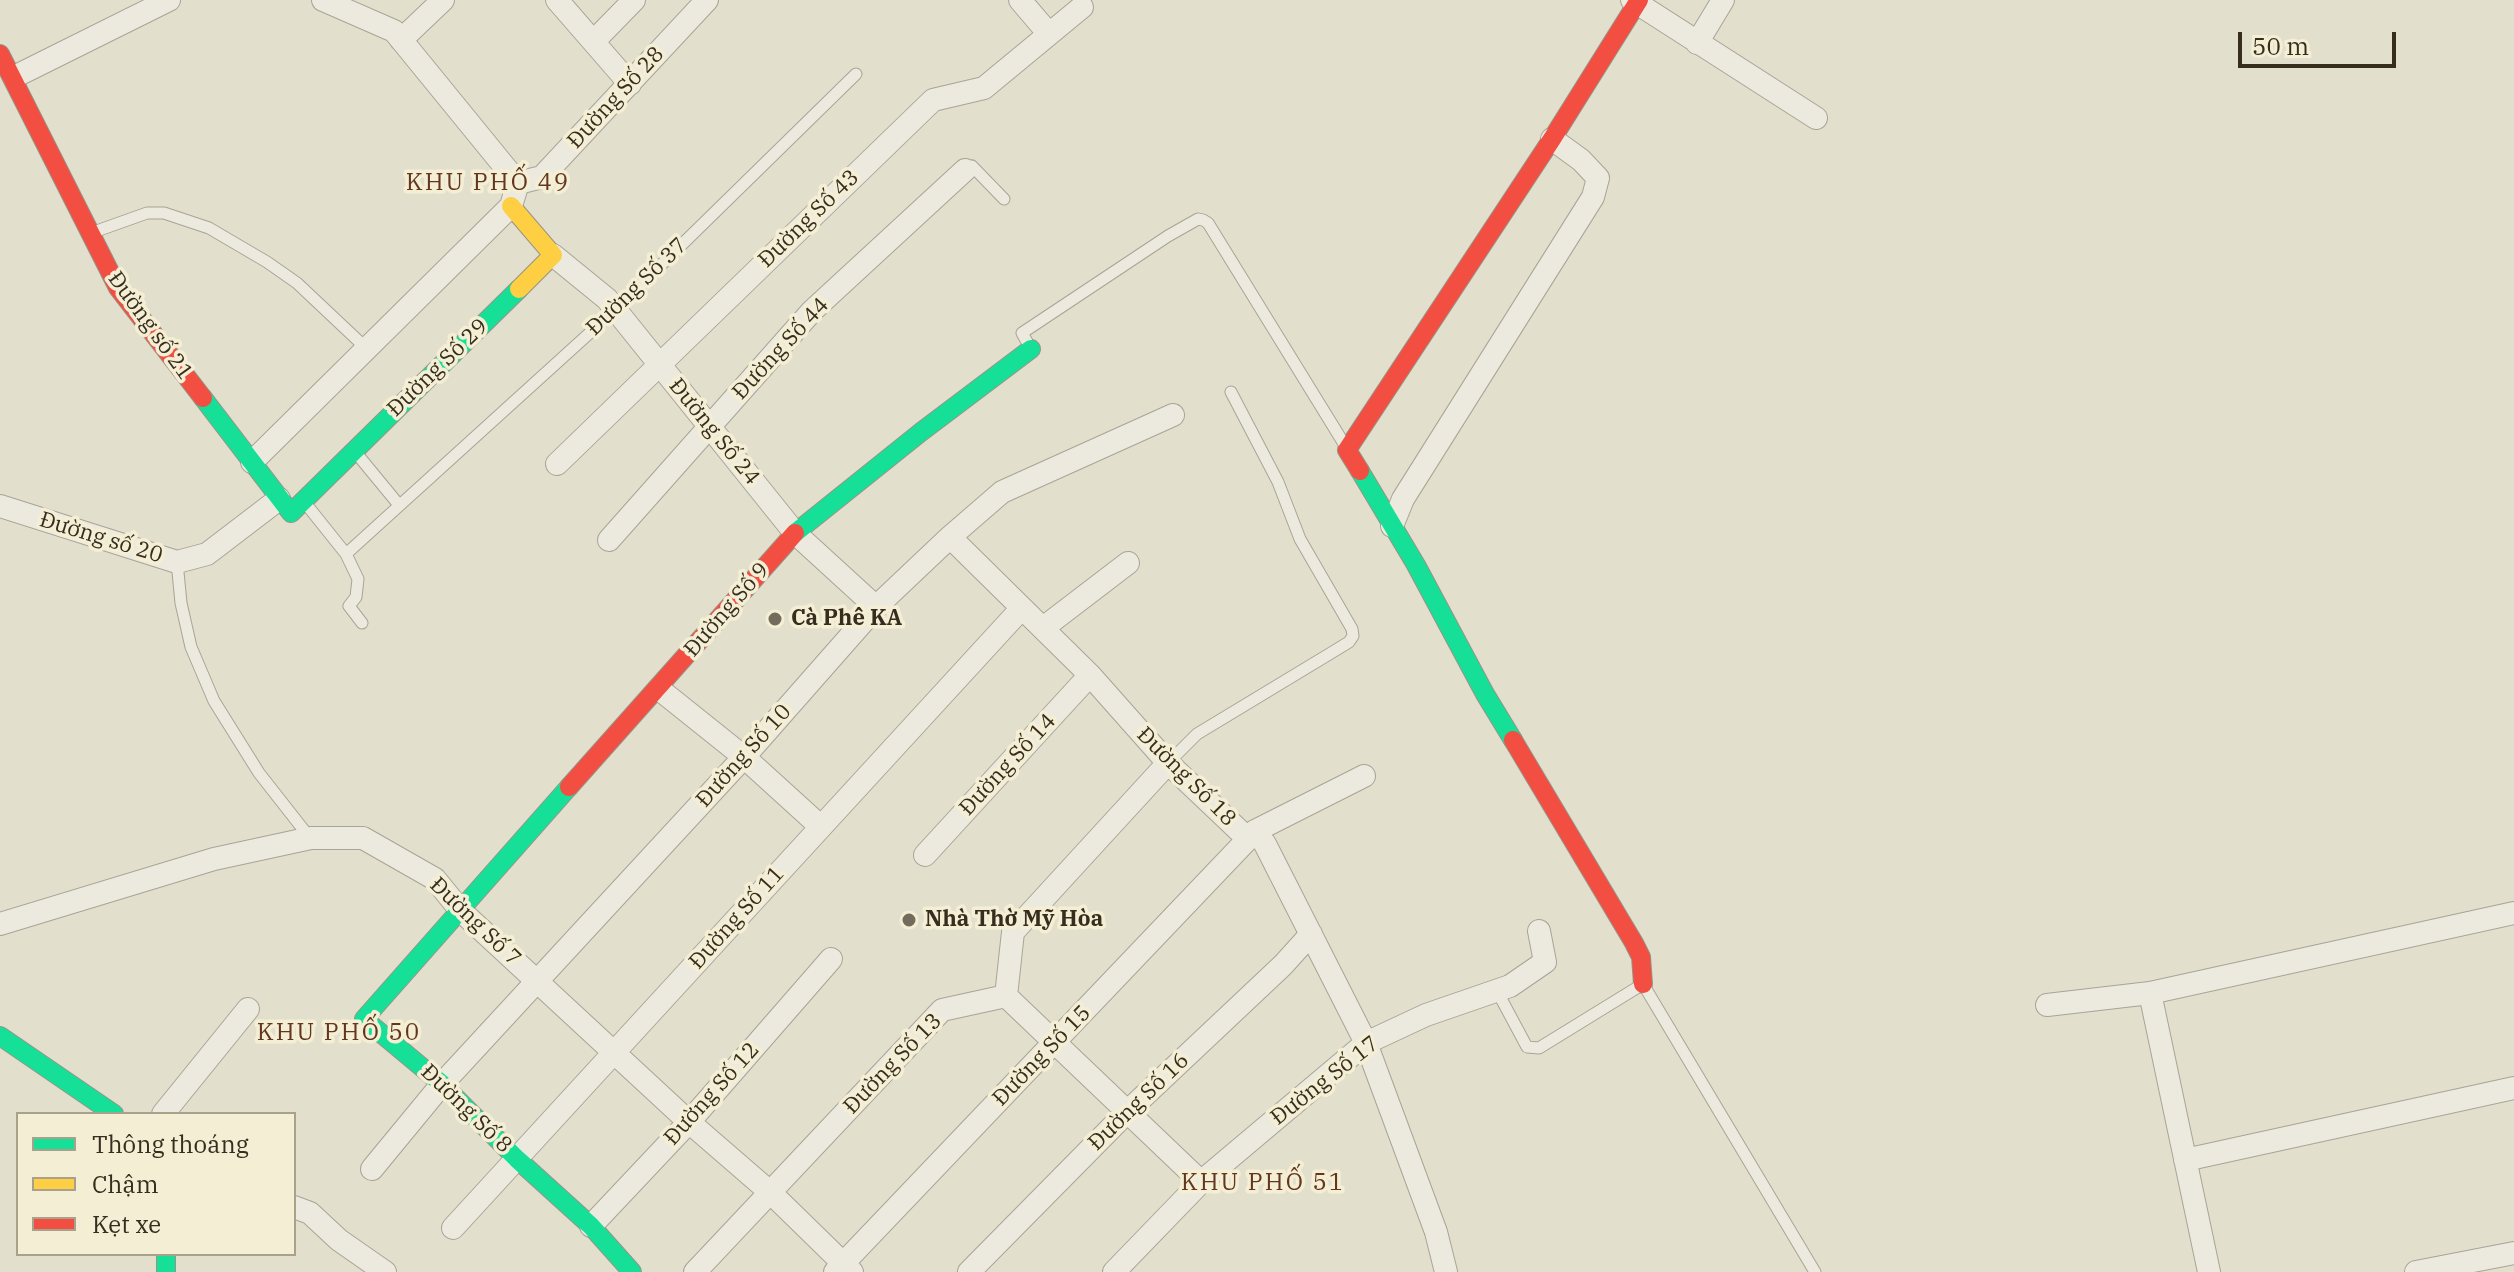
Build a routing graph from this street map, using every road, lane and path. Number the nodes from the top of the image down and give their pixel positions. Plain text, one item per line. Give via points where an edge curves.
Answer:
1 (169, 0) edge
2 (323, 0) edge
3 (443, 0) edge
4 (557, 0) edge
5 (634, 0) edge
6 (707, 0) edge
7 (1020, 0) edge
8 (1723, 0) edge
9 (1636, 1) edge
10 (1082, 7) dead end
11 (1049, 34) junction
12 (401, 40) junction
13 (594, 41) junction
14 (1697, 43) junction
15 (0, 54) edge
16 (856, 74) dead end
17 (14, 77) junction
18 (630, 84) junction
19 (1816, 118) dead end
20 (1552, 139) junction
21 (965, 170) joint
22 (518, 183) junction
23 (1004, 199) dead end
24 (511, 206) junction
25 (91, 233) junction
26 (553, 255) junction
27 (615, 310) junction
28 (367, 349) junction
29 (1031, 349) joint
30 (661, 366) junction
31 (1231, 392) dead end
32 (1173, 415) dead end
33 (710, 426) junction
34 (354, 450) junction
35 (1347, 450) junction
36 (252, 462) junction
37 (557, 464) dead end
38 (279, 499) junction
39 (303, 500) junction
40 (399, 505) junction
41 (1, 509) edge
42 (1392, 526) junction
43 (795, 533) junction
44 (950, 537) junction
45 (609, 540) dead end
46 (346, 554) junction
47 (177, 562) junction
48 (1128, 563) dead end
49 (876, 607) junction
50 (1021, 609) junction
51 (362, 623) dead end
52 (1043, 628) junction
53 (1090, 675) junction
54 (659, 689) junction
55 (744, 757) junction
56 (1168, 763) junction
57 (1364, 776) dead end
58 (820, 826) junction
59 (1252, 835) junction
60 (311, 838) junction
61 (925, 855) dead end
62 (461, 911) junction
63 (2514, 913) edge
64 (0, 924) edge
65 (1539, 931) dead end
66 (1311, 934) junction
67 (831, 959) dead end
68 (537, 982) junction
69 (1643, 984) junction
70 (1497, 991) junction
71 (2150, 993) junction
72 (1006, 996) junction
73 (2047, 1005) dead end
74 (248, 1009) dead end
75 (0, 1036) edge
76 (1055, 1043) junction
77 (1366, 1043) junction
78 (615, 1052) junction
79 (442, 1084) junction
80 (2514, 1088) edge
81 (1128, 1111) junction
82 (111, 1112) edge
83 (165, 1112) edge
84 (689, 1122) junction
85 (517, 1159) junction
86 (2185, 1160) junction
87 (372, 1169) dead end
88 (1201, 1182) junction
89 (771, 1193) junction
90 (296, 1208) edge
91 (591, 1226) junction
92 (453, 1228) dead end
93 (2514, 1253) edge
94 (844, 1269) edge
95 (385, 1272) edge
96 (632, 1272) edge
97 (695, 1272) edge
98 (969, 1272) edge
99 (1114, 1272) edge
100 (1446, 1272) edge
101 (1815, 1272) edge
102 (2209, 1272) edge
103 (2416, 1272) edge

1 - 17 street
2 - 12 street via 394,31
3 - 12 street
4 - 13 street
5 - 13 street
6 - 18 street, Đường Số 28
7 - 11 street
8 - 14 street
9 - 14 street
9 - 20 street
10 - 11 street, Đường Số 43
11 - 30 street, Đường Số 43 via 984,88 933,100
12 - 22 street
13 - 18 street
14 - 19 street
15 - 17 street, Đường số 21
16 - 27 lane, Đường Số 37
17 - 25 street, Đường số 21
18 - 22 street, Đường Số 28 via 542,177
20 - 35 street
20 - 42 street via 1598,178 1593,197 1403,499
21 - 23 lane via 972,166
21 - 33 street, Đường Số 44 via 812,311
22 - 24 street
24 - 26 street
24 - 28 street
25 - 28 lane via 147,213 209,228 297,283
25 - 36 street, Đường số 21 via 118,288
26 - 27 street, Đường Số 24
26 - 34 street, Đường Số 29
27 - 30 street, Đường Số 24
27 - 40 lane, Đường Số 37
28 - 36 street
29 - 35 lane via 1022,333 1168,236 1203,220
29 - 43 street, Đường Số 9
30 - 33 street, Đường Số 24
30 - 37 street, Đường Số 43
31 - 56 lane via 1278,482 1300,539 1353,636 1205,728
32 - 44 street, Đường Số 10 via 1002,492
33 - 43 street, Đường Số 24
33 - 45 street, Đường Số 44
34 - 39 street, Đường Số 29
34 - 40 lane
35 - 42 street
36 - 38 street, Đường số 21
38 - 39 street via 291,513
38 - 47 street, Đường số 20 via 207,554
39 - 46 lane
40 - 46 lane, Đường Số 37
41 - 47 street, Đường số 20
42 - 69 street via 1634,943
43 - 49 street, Đường Số 24
43 - 54 street, Đường Số 9
44 - 49 street, Đường Số 10
44 - 50 street, Đường Số 18
46 - 51 lane via 358,579 349,606
47 - 60 lane via 191,647 214,701 259,773
48 - 52 street
49 - 55 street, Đường Số 10
50 - 52 street, Đường Số 18
50 - 58 street, Đường Số 11
52 - 53 street, Đường Số 18
53 - 56 street, Đường Số 18
53 - 61 street, Đường Số 14
54 - 55 street
54 - 62 street, Đường Số 9
55 - 58 street
55 - 68 street, Đường Số 10
56 - 59 street, Đường Số 18
56 - 72 street via 1013,932
57 - 59 street, Đường Số 15
58 - 78 street, Đường Số 11
59 - 66 street, Đường Số 18 via 1265,844
59 - 76 street, Đường Số 15
60 - 62 street, Đường Số 7 via 363,838 435,879
60 - 64 street, Đường Số 7 via 214,859
62 - 68 street, Đường Số 7
62 - 79 street, Đường Số 8 via 364,1019
63 - 71 street
65 - 70 street, Đường Số 17 via 1545,962
66 - 77 street, Đường Số 18
66 - 81 street, Đường Số 16
67 - 84 street, Đường Số 12
68 - 78 street, Đường Số 7
68 - 79 street, Đường Số 10
69 - 70 lane via 1539,1048 1527,1047
69 - 101 lane
70 - 77 street, Đường Số 17
71 - 73 street
71 - 86 street
72 - 76 street
72 - 89 street, Đường Số 13 via 942,1010
74 - 83 street
75 - 82 street
76 - 81 street
76 - 94 street, Đường Số 15
77 - 88 street, Đường Số 17
77 - 100 street, Đường Số 18
78 - 84 street, Đường Số 7
78 - 85 street, Đường Số 11
79 - 85 street, Đường Số 8
79 - 87 street, Đường Số 10
80 - 86 street
81 - 88 street
81 - 98 street, Đường Số 16
84 - 89 street, Đường Số 7
84 - 91 street, Đường Số 12
85 - 91 street, Đường Số 8
85 - 92 street, Đường Số 11
86 - 102 street
88 - 99 street, Đường Số 17
89 - 94 street, Đường Số 7
89 - 97 street, Đường Số 13
90 - 95 street
91 - 96 street, Đường Số 8
93 - 103 street

